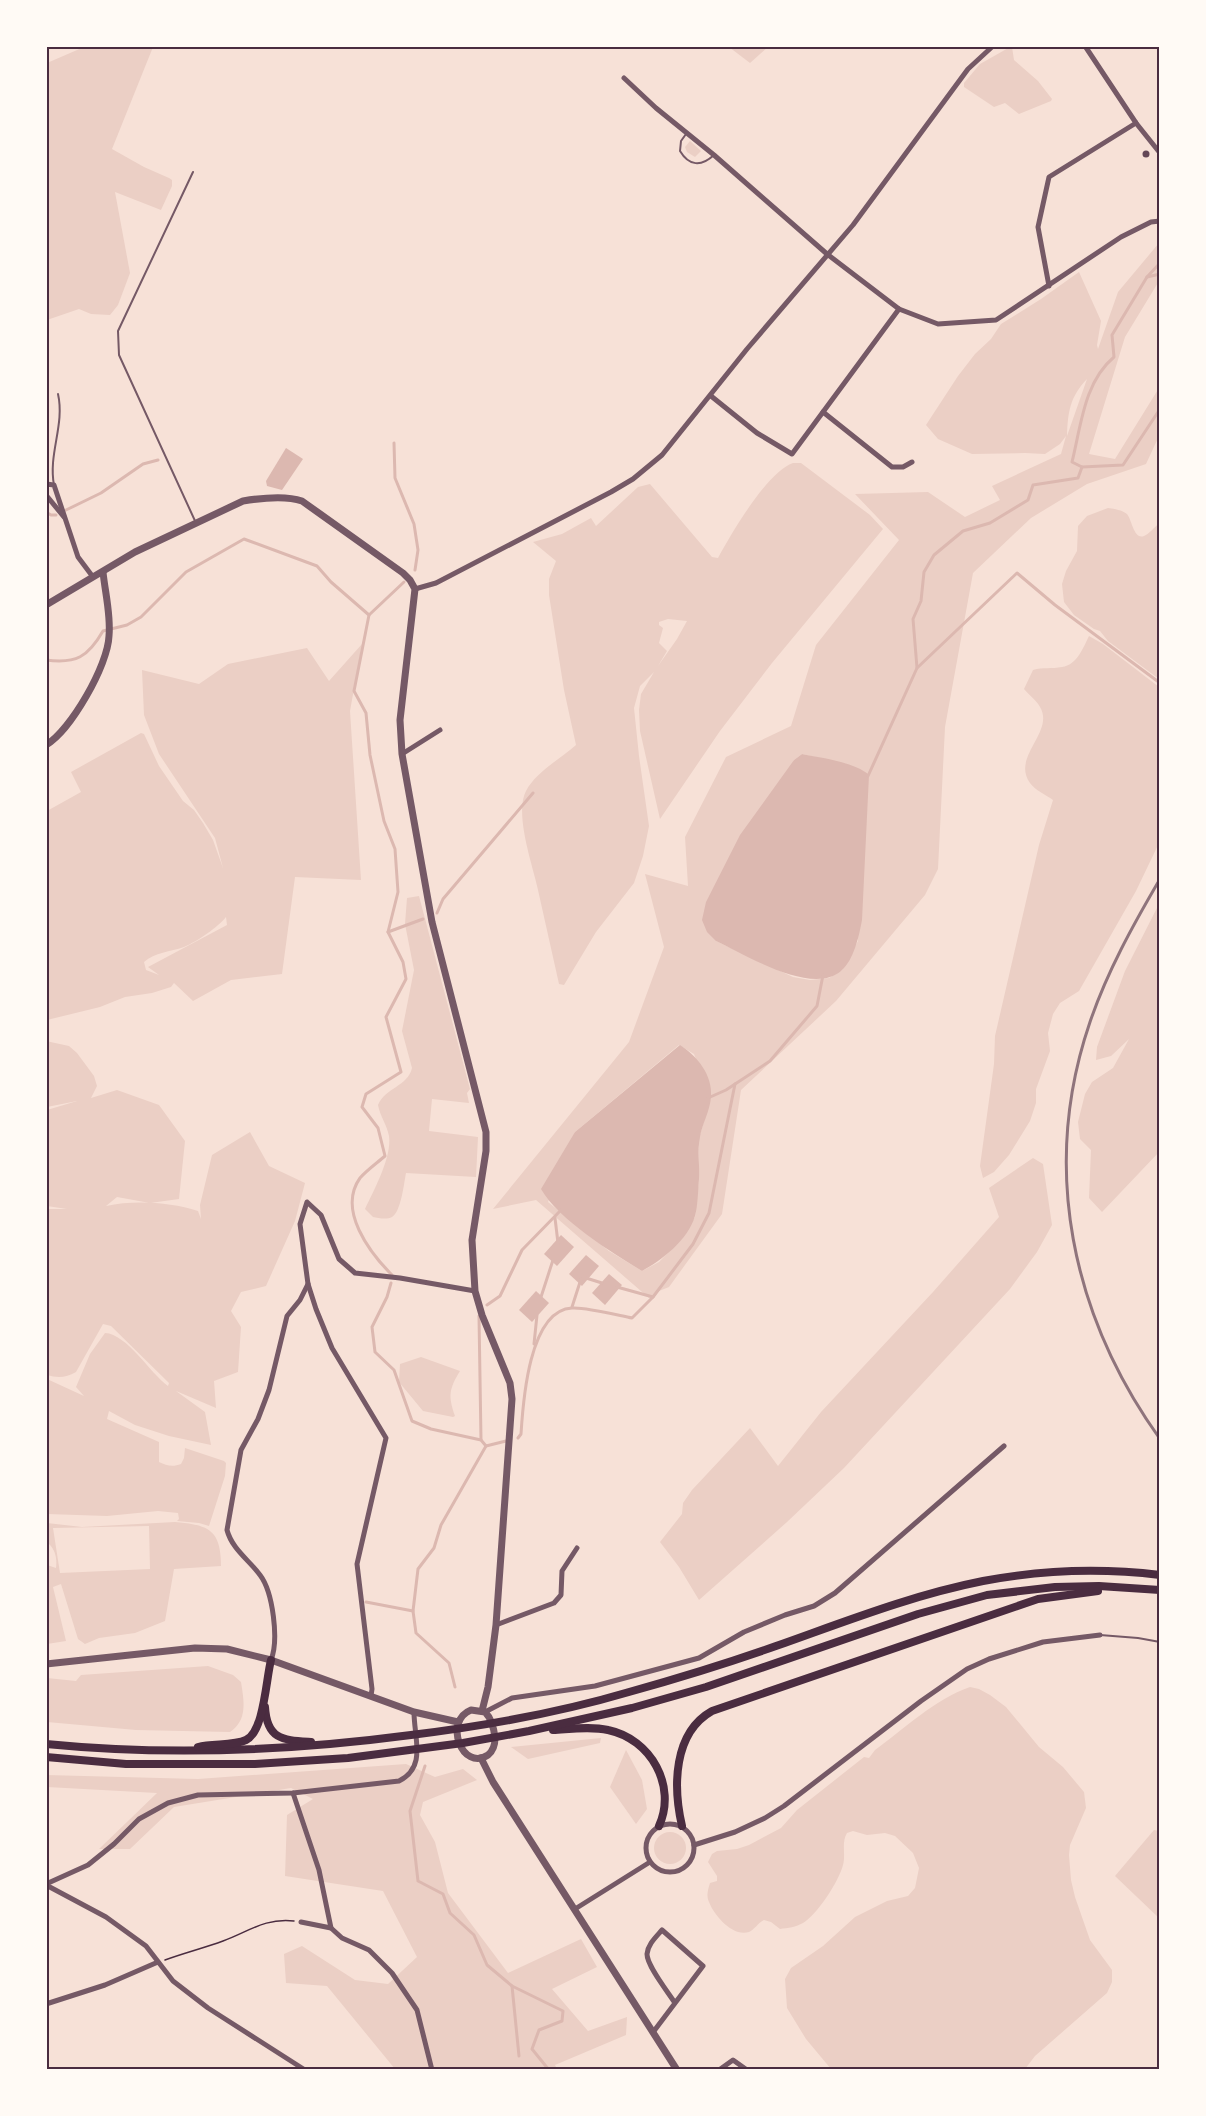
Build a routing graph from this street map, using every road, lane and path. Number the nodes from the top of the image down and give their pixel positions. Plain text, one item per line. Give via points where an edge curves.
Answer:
1 (993, 46) edge
2 (1085, 46) edge
3 (624, 78) dead end
4 (1136, 123) junction
5 (686, 133) junction
6 (1160, 153) edge
7 (714, 155) junction
8 (194, 172) dead end
9 (1160, 221) edge
10 (827, 254) junction
11 (1049, 286) junction
12 (899, 309) junction
13 (58, 394) dead end
14 (711, 396) junction
15 (823, 412) junction
16 (912, 462) dead end
17 (46, 484) edge
18 (54, 485) junction
19 (46, 495) edge
20 (67, 521) junction
21 (196, 523) junction
22 (103, 572) junction
23 (93, 577) junction
24 (415, 589) junction
25 (46, 605) edge
26 (440, 730) dead end
27 (46, 745) edge
28 (402, 754) junction
29 (308, 1284) junction
30 (475, 1291) junction
31 (1004, 1446) dead end
32 (577, 1548) dead end
33 (1160, 1575) edge
34 (1136, 1587) junction
35 (1160, 1590) edge
36 (496, 1626) junction
37 (1100, 1635) joint
38 (1160, 1642) edge
39 (271, 1660) junction
40 (46, 1664) edge
41 (264, 1695) junction
42 (371, 1696) junction
43 (414, 1712) junction
44 (484, 1712) junction
45 (458, 1722) junction
46 (529, 1731) junction
47 (46, 1743) edge
48 (348, 1744) junction
49 (186, 1750) junction
50 (46, 1757) edge
51 (481, 1758) junction
52 (293, 1793) junction
53 (659, 1826) junction
54 (682, 1826) junction
55 (694, 1845) junction
56 (650, 1862) junction
57 (46, 1884) edge
58 (574, 1909) junction
59 (301, 1922) joint
60 (331, 1928) junction
61 (158, 1962) junction
62 (675, 2003) junction
63 (46, 2004) edge
64 (654, 2031) junction
65 (305, 2070) edge
66 (432, 2070) edge
67 (677, 2070) edge
68 (719, 2070) edge
69 (747, 2070) edge

1 - 10 street via 968,69 853,225
2 - 4 street
3 - 5 street
4 - 6 street
4 - 11 street via 1049,177 1038,228
5 - 7 street
5 - 7 lane via 680,150 688,161 704,163
7 - 10 street
8 - 21 lane via 117,331 117,345
9 - 11 street via 1121,237
10 - 12 street
10 - 14 street
11 - 12 street via 996,320 938,324
12 - 15 street
13 - 18 lane via 60,417 51,470
14 - 15 street via 757,433 792,454
14 - 24 street via 662,455 633,479 436,583
15 - 16 street via 892,467 903,468
17 - 18 street
18 - 20 street
19 - 20 street
20 - 23 street via 78,557
21 - 22 street
21 - 24 street via 243,501 293,498 403,573
22 - 23 street
22 - 27 street via 109,636 104,660 80,707 57,739
23 - 25 street
24 - 28 street via 400,720
26 - 28 street
28 - 30 street via 432,922 486,1132 472,1240
29 - 30 street via 300,1224 307,1202 321,1215 339,1259 355,1273
29 - 39 street via 287,1316 269,1390 241,1450 227,1530 269,1590 275,1647
29 - 42 street via 332,1348 386,1438 357,1564
30 - 36 street via 512,1391
31 - 44 street via 835,1593 814,1606 752,1628 699,1658 595,1686 512,1698
32 - 36 street via 562,1571 561,1595 554,1602
33 - 48 highway via 1055,1571 984,1581 913,1599 626,1693 526,1717
34 - 35 highway
34 - 46 highway via 1055,1587 987,1595 854,1635 705,1688
34 - 54 highway via 1038,1599 702,1716 682,1747 678,1769 677,1802
36 - 44 street
37 - 38 lane
37 - 55 street via 1043,1642 967,1669 784,1806 735,1832
39 - 40 street via 235,1650 206,1648
39 - 41 highway
39 - 42 street
41 - 48 highway via 268,1726 279,1737
41 - 49 highway via 256,1730 249,1738
42 - 43 street
43 - 45 street
43 - 52 street via 417,1763 405,1778 389,1784
44 - 45 street via 468,1711
44 - 51 street via 492,1722 495,1743 491,1752
45 - 51 street via 462,1750
46 - 50 highway via 396,1753 299,1762 126,1764
46 - 53 highway via 608,1729 634,1741 647,1751 661,1774 666,1808
47 - 49 highway
48 - 49 highway
51 - 58 street
52 - 57 street via 198,1795 168,1803 139,1819 88,1865
52 - 60 street via 319,1870
53 - 54 street
53 - 56 street via 650,1833 645,1845
54 - 55 street
55 - 56 street via 690,1862 676,1872 664,1872
56 - 58 street
57 - 61 street via 106,1917 146,1946
58 - 64 street
59 - 60 street
59 - 61 path via 279,1920 260,1924
60 - 66 street via 342,1938 369,1950 392,1973 417,2010
61 - 63 street
61 - 65 street via 173,1981 208,2008
62 - 62 street via 703,1966 662,1930 647,1954
62 - 64 street
64 - 67 street
68 - 69 street via 733,2060

